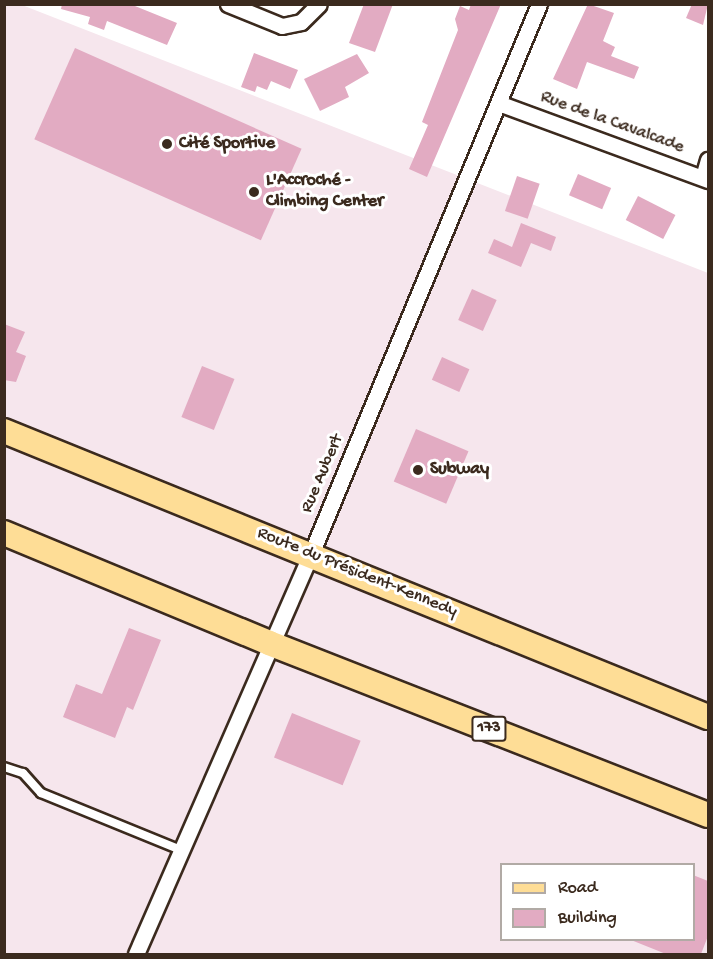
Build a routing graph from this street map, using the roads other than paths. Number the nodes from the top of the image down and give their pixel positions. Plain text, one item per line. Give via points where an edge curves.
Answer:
1 (228, 4) edge
2 (319, 4) edge
3 (539, 4) edge
4 (501, 104) junction
5 (708, 160) edge
6 (705, 178) edge
7 (4, 431) edge
8 (4, 533) edge
9 (311, 554) junction
10 (269, 643) junction
11 (708, 717) edge
12 (4, 767) edge
13 (708, 815) edge
14 (181, 850) junction
15 (136, 954) edge

1 - 2 street via 282,26 301,22
3 - 4 street, Rue Aubert
4 - 6 street, Rue de la Cavalcade
4 - 9 street, Rue Aubert
5 - 6 street
7 - 9 main road, Route du Président-Kennedy
8 - 10 main road, 173
9 - 10 street, Rue Aubert
9 - 11 main road, Route du Président-Kennedy
10 - 13 main road, 173
10 - 14 street, Rue Aubert
12 - 14 lane via 23,773 41,793
14 - 15 street, Rue Aubert

